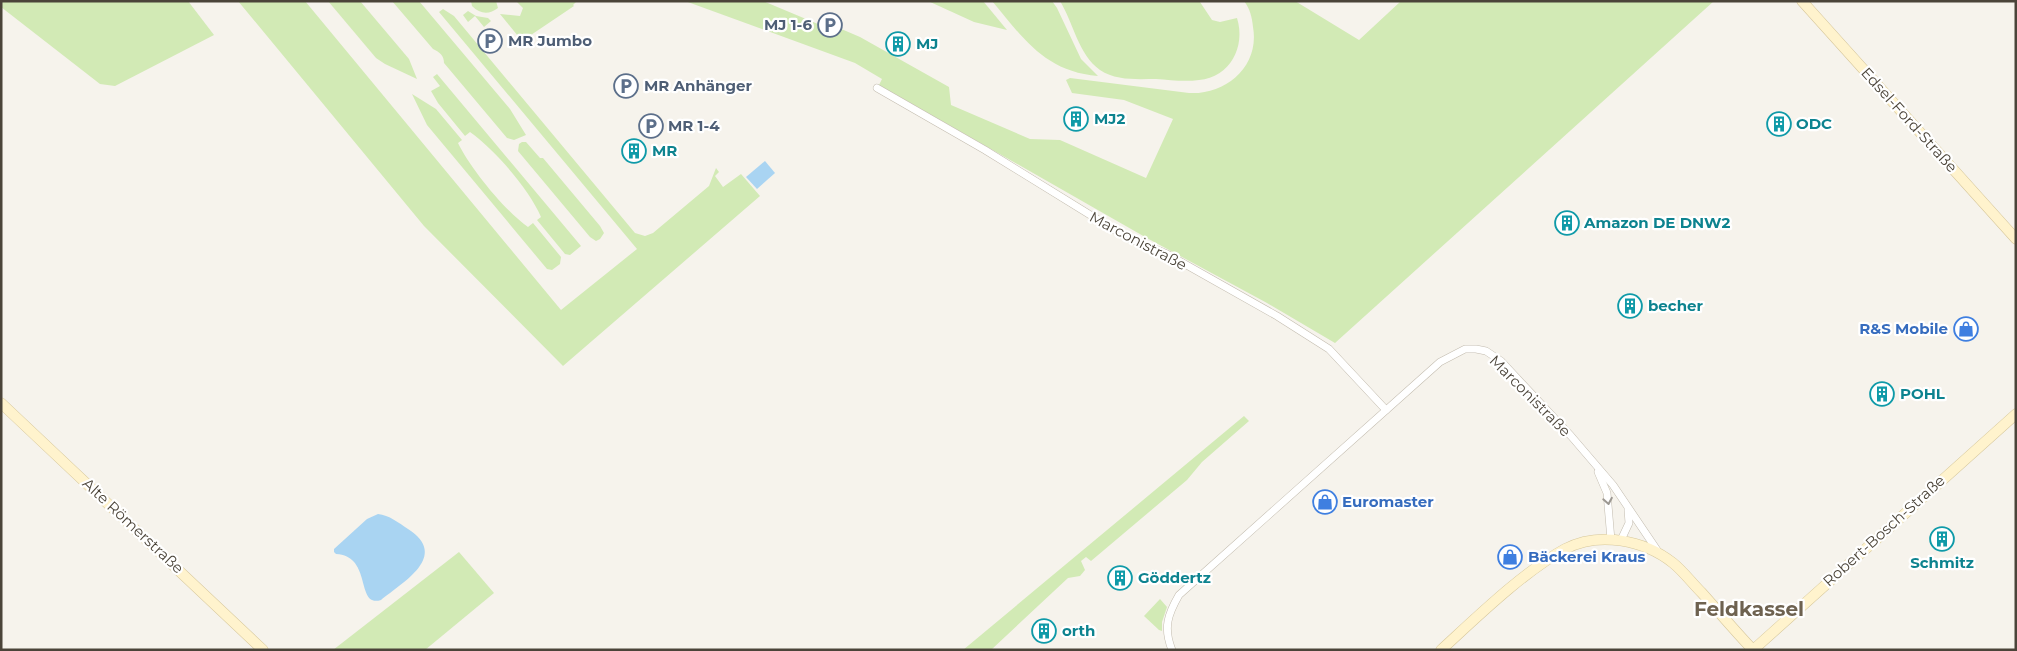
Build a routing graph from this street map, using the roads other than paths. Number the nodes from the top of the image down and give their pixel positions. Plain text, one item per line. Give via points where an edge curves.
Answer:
1 (1802, 1) edge
2 (877, 88) dead end
3 (2016, 239) edge
4 (1, 403) edge
5 (1386, 410) junction
6 (2016, 414) edge
7 (1595, 464) junction
8 (1627, 507) junction
9 (1616, 540) junction
10 (1661, 556) junction
11 (263, 650) edge
12 (1172, 650) edge
13 (1441, 650) edge
14 (1753, 650) edge

1 - 3 street, Edsel-Ford-Straße
2 - 5 street, Marconistraße via 1126,237 1166,254 1277,316 1329,349
4 - 11 street, Alte Römerstraße
5 - 7 street, Marconistraße via 1440,362 1465,349 1486,351 1501,361
5 - 12 street, Marconistraße via 1179,595 1169,611 1167,629
6 - 14 street, Robert-Bosch-Straße
7 - 8 street, Marconistraße
7 -> 9 street, Marconistraße via 1607,493
8 - 9 street via 1628,523
8 - 10 street, Marconistraße
9 - 10 street via 1637,544
9 - 13 street via 1580,543 1566,548 1518,583
10 - 14 street via 1688,578

